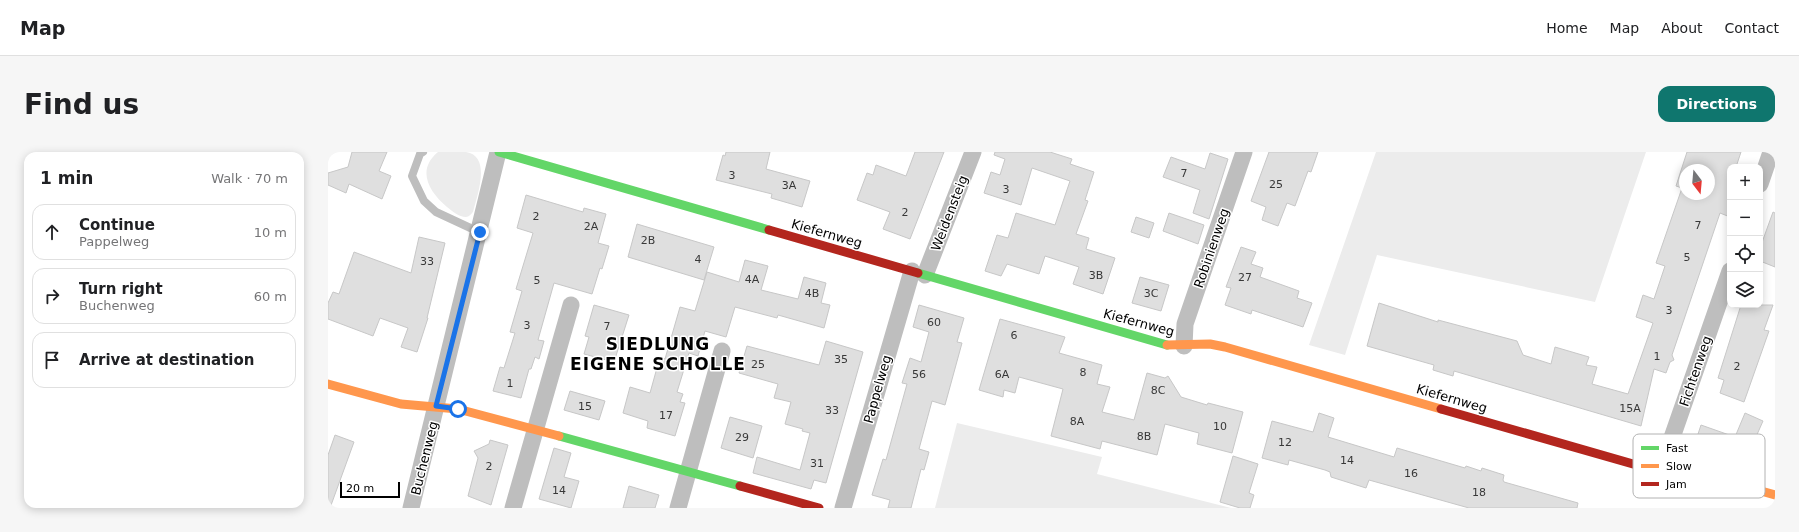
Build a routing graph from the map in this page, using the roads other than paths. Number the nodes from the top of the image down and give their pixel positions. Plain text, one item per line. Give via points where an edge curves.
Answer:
1 (422, 152) edge
2 (499, 152) edge
3 (973, 152) edge
4 (1244, 152) edge
5 (1771, 152) edge
6 (1763, 175) edge
7 (480, 232) junction
8 (1729, 272) edge
9 (919, 273) junction
10 (571, 305) dead end
11 (1184, 346) junction
12 (722, 351) dead end
13 (328, 384) edge
14 (436, 406) junction
15 (535, 429) junction
16 (1673, 434) edge
17 (1633, 464) edge
18 (689, 472) junction
19 (1765, 492) edge
20 (1775, 495) edge
21 (411, 508) edge
22 (513, 508) edge
23 (678, 508) edge
24 (819, 508) edge
25 (843, 508) edge

1 - 7 lane via 412,176 424,201 436,212
2 - 7 street, Buchenweg
2 - 9 street, Kiefernweg
3 - 9 street, Weidensteig
4 - 11 street, Robinienweg via 1185,324
5 - 6 street
7 - 14 street, Buchenweg
8 - 16 street, Fichtenweg
9 - 11 street, Kiefernweg via 1169,345
9 - 25 street, Pappelweg
10 - 15 street
11 - 17 street, Kiefernweg via 1210,344 1225,347
12 - 18 street
13 - 14 street via 401,404
14 - 15 street via 458,409
14 - 21 street, Buchenweg
15 - 18 street
15 - 22 street
18 - 23 street
18 - 24 street
19 - 20 street, Kiefernweg

